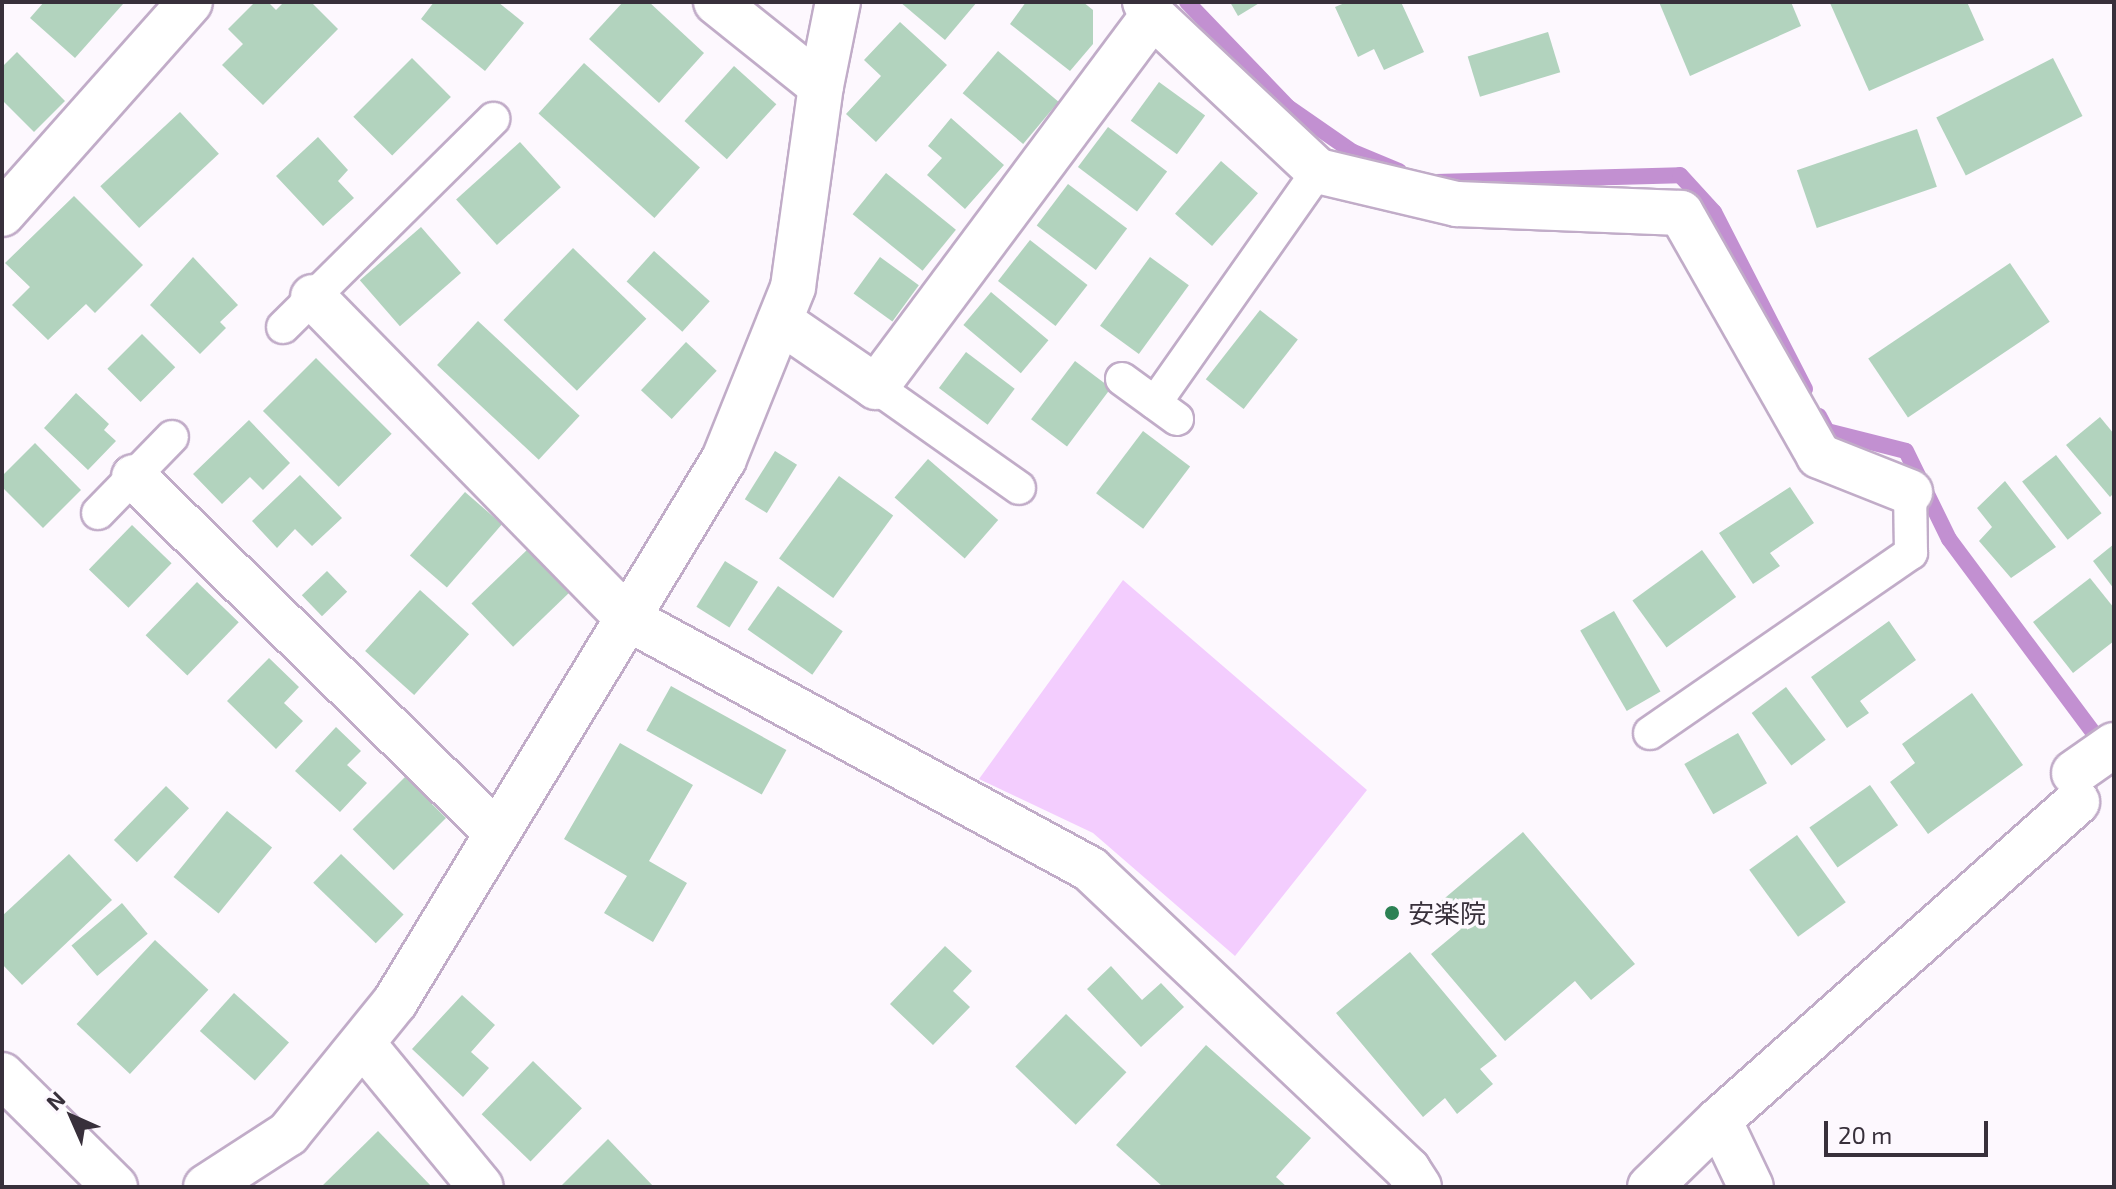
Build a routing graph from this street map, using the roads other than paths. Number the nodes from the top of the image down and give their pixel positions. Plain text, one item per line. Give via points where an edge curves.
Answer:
1 (716, 2) edge
2 (838, 2) edge
3 (188, 3) edge
4 (1149, 9) edge
5 (821, 86) junction
6 (493, 119) dead end
7 (1318, 171) junction
8 (2, 214) edge
9 (298, 312) joint
10 (780, 321) junction
11 (1122, 379) dead end
12 (876, 387) junction
13 (172, 437) dead end
14 (134, 477) junction
15 (1019, 488) dead end
16 (1910, 492) joint
17 (98, 513) dead end
18 (627, 618) junction
19 (1650, 733) dead end
20 (2090, 771) edge
21 (496, 832) junction
22 (363, 1044) junction
23 (2, 1075) edge
24 (1719, 1120) junction
25 (115, 1187) edge
26 (206, 1187) edge
27 (481, 1187) edge
28 (1419, 1187) edge
29 (1650, 1187) edge
30 (1751, 1187) edge

1 - 5 street
2 - 5 street
3 - 8 street
4 - 7 street
4 - 12 street
5 - 10 street via 793,287
6 - 9 lane
7 - 11 lane via 1166,411
7 - 16 street via 1457,204 1681,213 1819,456
9 - 18 street
10 - 12 street
10 - 18 street via 724,459
12 - 15 lane
13 - 14 lane
14 - 17 lane
14 - 21 street
16 - 19 lane via 1911,553
18 - 21 street
18 - 28 street via 1090,869 1408,1170
20 - 24 street
21 - 22 street via 395,1002
22 - 26 street via 288,1134
22 - 27 street
23 - 25 street
24 - 29 street
24 - 30 street

